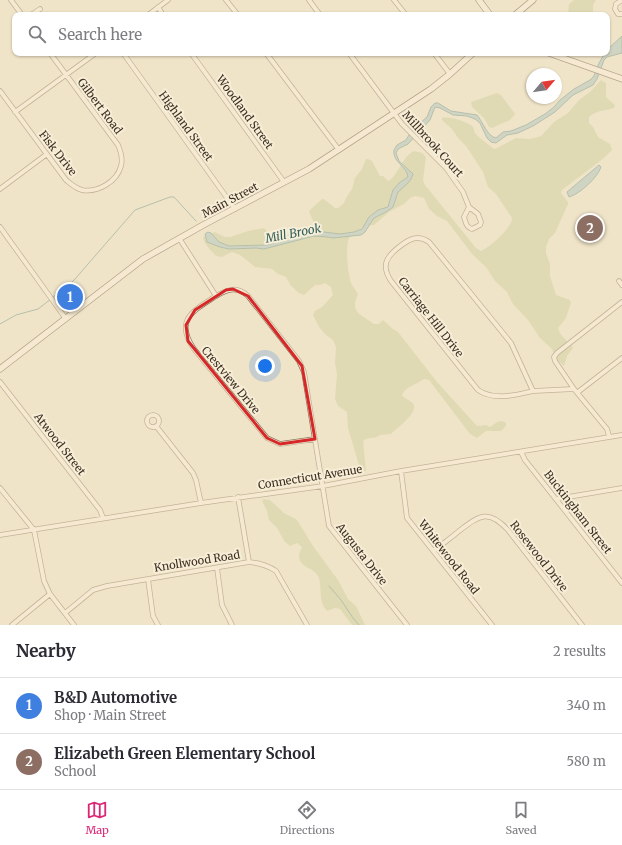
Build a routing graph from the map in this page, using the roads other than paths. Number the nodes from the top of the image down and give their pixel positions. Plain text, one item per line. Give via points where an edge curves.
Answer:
1 (11, 0) edge
2 (168, 0) edge
3 (226, 0) edge
4 (309, 0) edge
5 (394, 0) edge
6 (479, 0) edge
7 (533, 0) edge
8 (622, 0) edge
9 (158, 8) junction
10 (40, 9) dead end
11 (20, 12) edge
12 (36, 12) edge
13 (152, 12) edge
14 (161, 12) edge
15 (236, 12) edge
16 (318, 12) edge
17 (404, 12) edge
18 (488, 12) edge
19 (519, 12) edge
20 (622, 14) edge
21 (52, 56) edge
22 (92, 56) edge
23 (125, 56) edge
24 (193, 56) edge
25 (268, 56) edge
26 (351, 56) edge
27 (436, 56) edge
28 (470, 56) edge
29 (557, 56) edge
30 (65, 74) junction
31 (450, 74) junction
32 (622, 79) edge
33 (0, 90) edge
34 (15, 112) junction
35 (394, 113) junction
36 (339, 150) junction
37 (47, 154) junction
38 (118, 174) joint
39 (284, 182) junction
40 (0, 188) edge
41 (469, 207) junction
42 (235, 209) junction
43 (0, 227) edge
44 (179, 238) junction
45 (619, 281) dead end
46 (622, 285) edge
47 (216, 296) junction
48 (622, 302) edge
49 (66, 319) junction
50 (622, 358) edge
51 (0, 369) edge
52 (0, 382) edge
53 (576, 390) junction
54 (533, 391) junction
55 (156, 426) dead end
56 (622, 435) edge
57 (609, 436) junction
58 (315, 439) junction
59 (521, 452) junction
60 (401, 471) junction
61 (323, 486) junction
62 (0, 488) edge
63 (622, 488) edge
64 (238, 497) junction
65 (556, 499) junction
66 (201, 502) junction
67 (103, 518) junction
68 (34, 530) junction
69 (0, 535) edge
70 (434, 551) junction
71 (249, 562) junction
72 (217, 568) junction
73 (148, 579) junction
74 (622, 583) edge
75 (50, 594) junction
76 (65, 612) junction
77 (12, 625) edge
78 (74, 625) edge
79 (158, 625) edge
80 (232, 625) edge
81 (307, 625) edge
82 (407, 625) edge
83 (492, 625) edge
84 (582, 625) edge

1 - 11 street
2 - 9 street
3 - 15 street
4 - 16 street
5 - 17 street
6 - 18 main road
7 - 19 main road
8 - 20 street via 616,4 615,9 618,14
9 - 13 street
9 - 14 street
10 - 12 street
21 - 30 street, Gilbert Road
22 - 30 street
23 - 42 street, Highland Street
24 - 39 street, Woodland Street
25 - 36 street
26 - 35 street, Millbrook Court
27 - 31 street
28 - 31 main road, Main Street
29 - 32 main road
30 - 34 street
30 - 38 street, Gilbert Road via 118,145 122,160
31 - 35 main road, Main Street
33 - 34 street, Fisk Drive
34 - 37 street, Fisk Drive
35 - 36 main road, Main Street
35 - 41 street, Millbrook Court via 446,168 463,192
36 - 39 main road, Main Street
37 - 38 street, Fisk Drive via 66,180 81,190 102,187
37 - 40 street
39 - 42 main road, Main Street
41 - 41 street, Millbrook Court via 464,217 466,224 472,229 481,222 478,214
42 - 44 main road, Main Street
43 - 49 street
44 - 47 street
44 - 49 main road, Main Street via 143,260
45 - 46 street
47 - 58 street, Crestview Drive via 226,290 244,292 299,360 304,372
47 - 58 street, Crestview Drive via 195,310 186,325 185,333 194,349 267,438 280,444
48 - 53 street via 554,358
49 - 51 main road, Main Street
50 - 53 street
52 - 67 street, Atwood Street via 100,510
53 - 54 street, Carriage Hill Drive
53 - 57 street via 607,429
54 - 54 street, Carriage Hill Drive via 496,396 478,390 391,282 386,269 389,255 413,238 430,242 511,343
55 - 66 street via 193,474
56 - 57 street, Connecticut Avenue
57 - 59 street, Connecticut Avenue
58 - 61 street, Augusta Drive
59 - 60 street, Connecticut Avenue
59 - 65 street, Buckingham Street
60 - 61 street, Connecticut Avenue
60 - 70 street, Whitewood Road via 407,518
61 - 64 street, Connecticut Avenue
61 - 82 street, Augusta Drive via 329,526
62 - 68 street
63 - 65 street
64 - 66 street, Connecticut Avenue
64 - 71 street
65 - 74 street, Buckingham Street
66 - 67 street, Connecticut Avenue
67 - 68 street, Connecticut Avenue
68 - 69 street, Connecticut Avenue
68 - 75 street via 44,581
70 - 83 street, Whitewood Road
70 - 84 street, Rosewood Drive via 476,519 485,516 496,519 508,530
71 - 72 street, Knollwood Road
71 - 81 street, Knollwood Road via 260,563 276,571
72 - 73 street, Knollwood Road
72 - 80 street via 222,605
73 - 76 street, Knollwood Road via 94,590
73 - 79 street via 153,616
75 - 76 street
75 - 77 street
76 - 78 street

